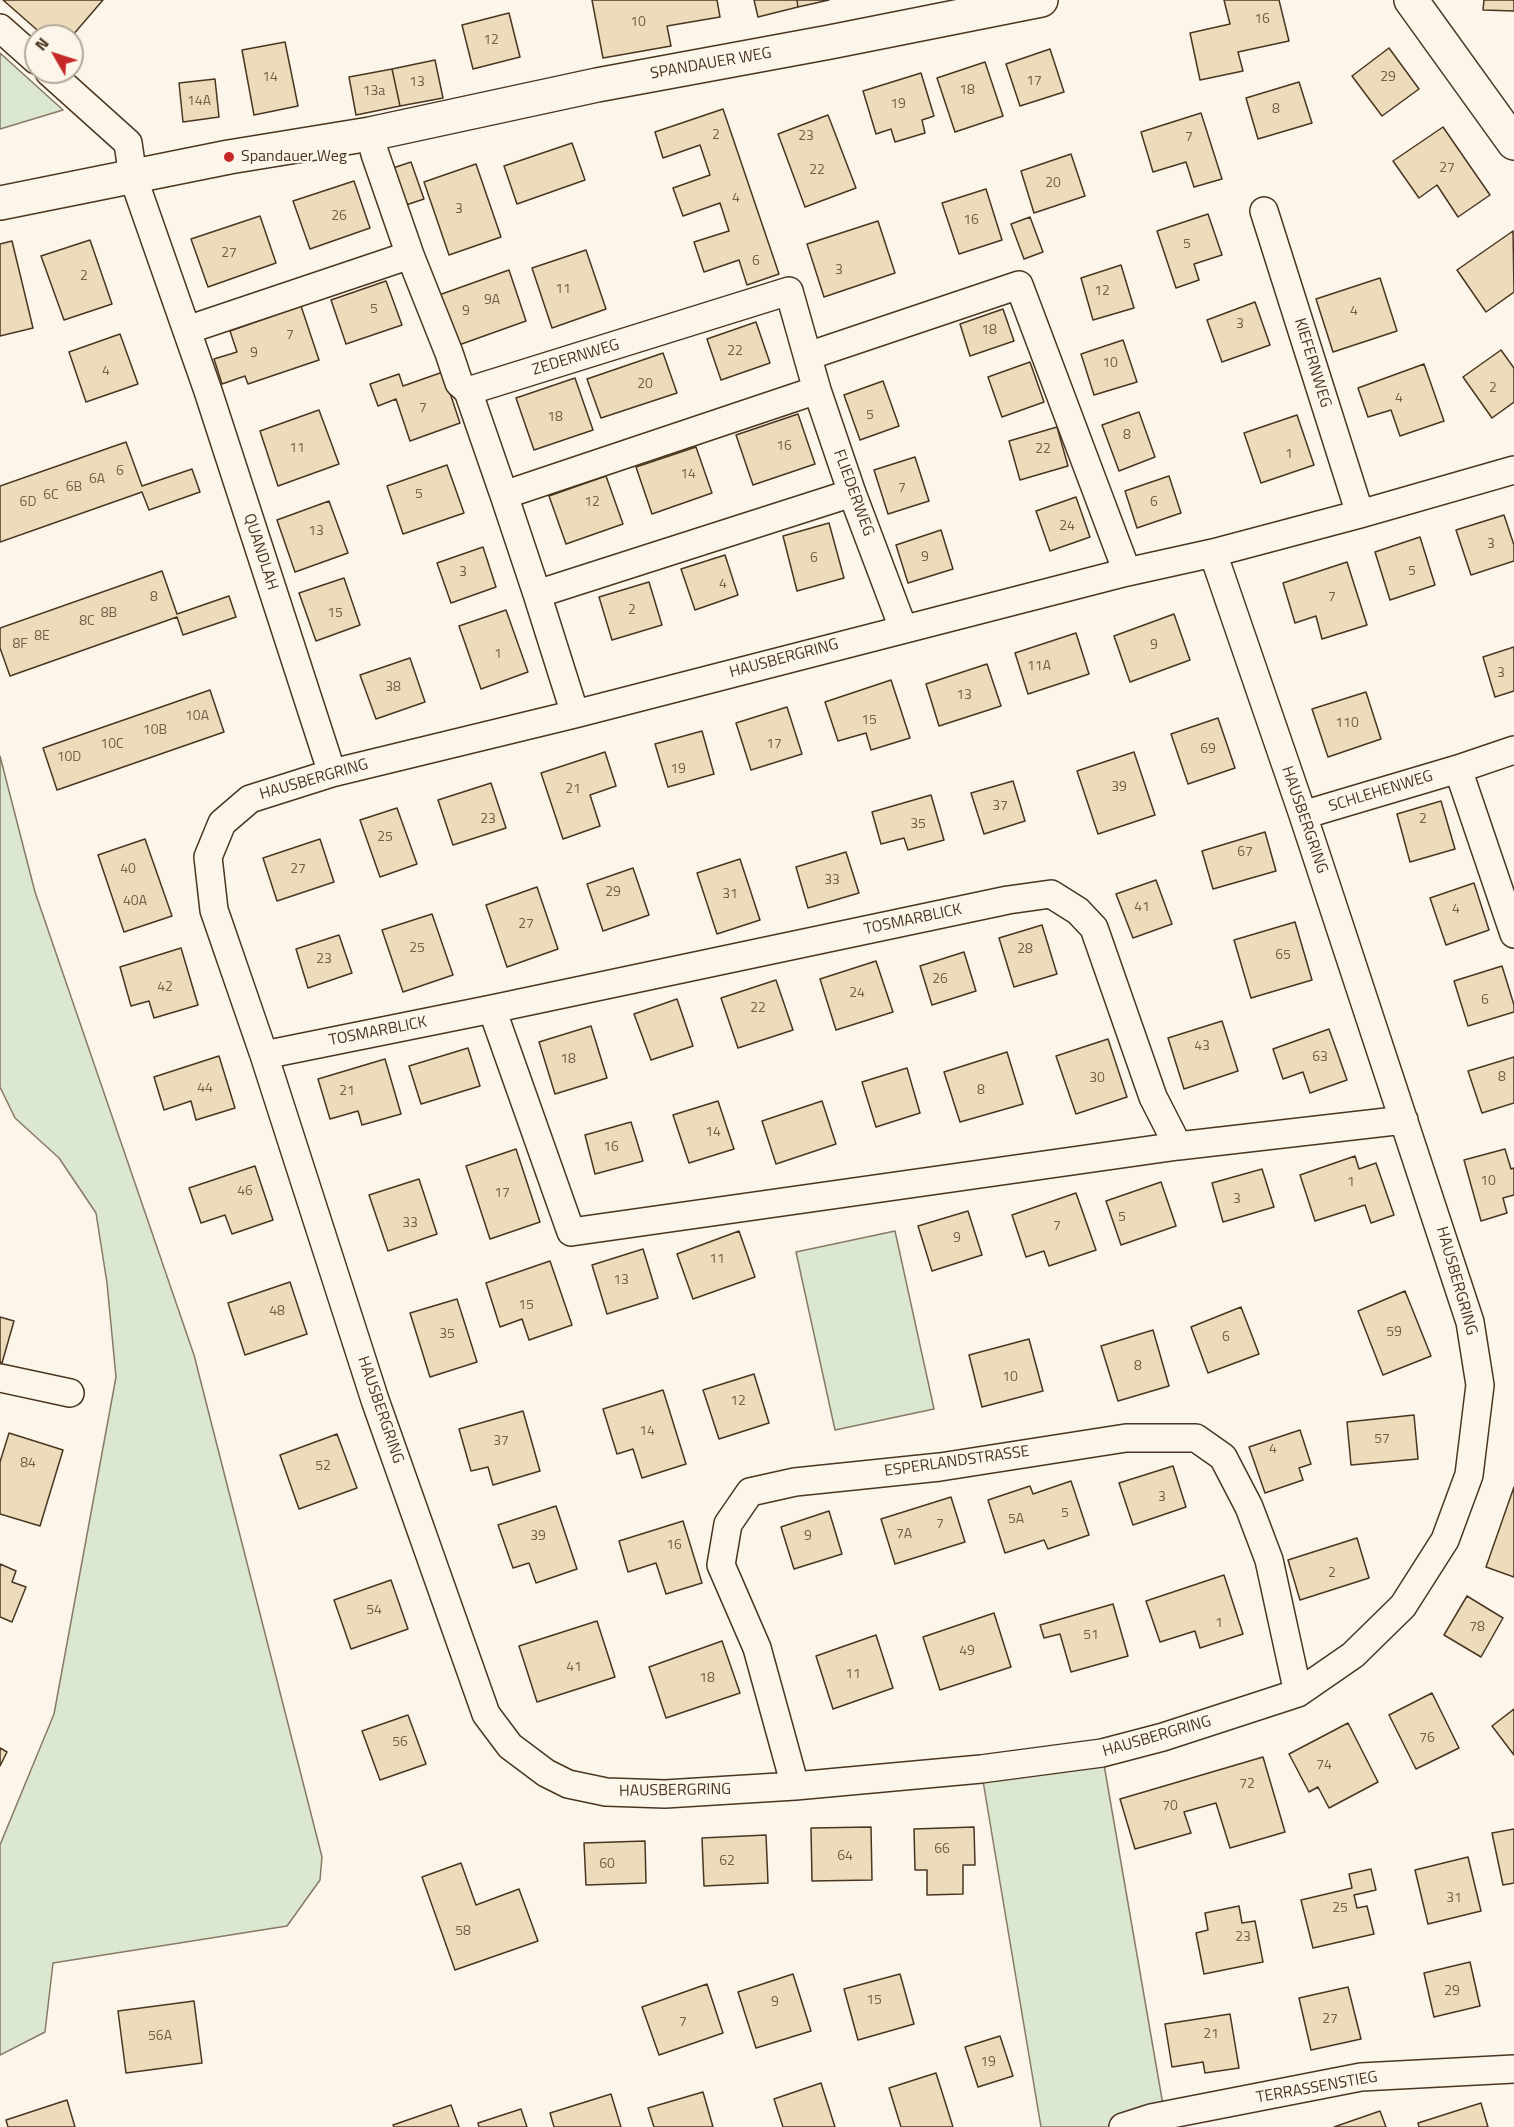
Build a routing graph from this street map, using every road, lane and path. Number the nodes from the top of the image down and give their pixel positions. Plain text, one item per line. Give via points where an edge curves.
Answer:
1 (1041, 0) edge
2 (1411, 0) edge
3 (0, 28) edge
4 (24, 49) edge
5 (62, 84) edge
6 (370, 134) junction
7 (1514, 143) edge
8 (133, 177) junction
9 (0, 203) edge
10 (1264, 211) dead end
11 (410, 255) junction
12 (789, 291) joint
13 (187, 330) junction
14 (807, 356) junction
15 (817, 390) junction
16 (468, 391) junction
17 (1514, 470) edge
18 (852, 493) junction
19 (504, 495) junction
20 (1360, 514) junction
21 (1213, 553) junction
22 (1127, 572) junction
23 (537, 594) junction
24 (903, 628) junction
25 (575, 714) junction
26 (1514, 750) edge
27 (1458, 769) junction
28 (332, 773) junction
29 (1303, 815) junction
30 (1514, 934) edge
31 (492, 1009) junction
32 (264, 1055) junction
33 (1404, 1120) junction
34 (1178, 1146) junction
35 (0, 1378) edge
36 (70, 1393) dead end
37 (1298, 1693) junction
38 (795, 1786) junction
39 (1514, 2069) edge
40 (1123, 2127) edge

1 - 6 street, SPANDAUER WEG via 597,85
2 - 7 street
3 - 4 street
5 - 8 street via 128,143
6 - 8 street, SPANDAUER WEG
6 - 11 street
8 - 9 street, SPANDAUER WEG
8 - 13 street, QUANDLAH
10 - 20 street, KIEFERNWEG
11 - 13 street
11 - 16 street via 459,383
12 - 14 street, FLIEDERWEG
12 - 16 street, ZEDERNWEG
13 - 28 street, QUANDLAH
14 - 15 street, FLIEDERWEG
14 - 22 street via 1019,285
15 - 18 street, FLIEDERWEG
15 - 19 street
16 - 19 street
17 - 20 street, HAUSBERGRING
18 - 23 street
18 - 24 street, FLIEDERWEG
19 - 23 street
20 - 21 street, HAUSBERGRING
21 - 22 street, HAUSBERGRING
21 - 29 street, HAUSBERGRING
22 - 24 street, HAUSBERGRING
23 - 25 street
24 - 25 street, HAUSBERGRING
25 - 28 street, HAUSBERGRING
26 - 27 street, SCHLEHENWEG
27 - 29 street, SCHLEHENWEG
27 - 30 street
28 - 32 street, HAUSBERGRING via 250,799 222,823 208,857 214,910
29 - 33 street, HAUSBERGRING
31 - 32 street, TOSMARBLICK
31 - 34 street via 570,1232
31 - 34 street, TOSMARBLICK via 1051,894 1078,911 1094,928 1153,1097
32 - 38 street, HAUSBERGRING via 375,1400 486,1714 510,1746 568,1784 606,1792 665,1794
33 - 34 street
33 - 37 street, HAUSBERGRING via 1470,1322 1480,1385 1469,1475 1445,1540 1403,1606 1353,1655
35 - 36 street
37 - 38 street, HAUSBERGRING via 1102,1753
37 - 38 street, ESPERLANDSTRASSE via 1269,1560 1249,1507 1223,1457 1196,1438 1126,1438 940,1467 795,1482 750,1492 728,1524 721,1565 757,1648
39 - 40 street, TERRASSENSTIEG via 1361,2077 1151,2118

